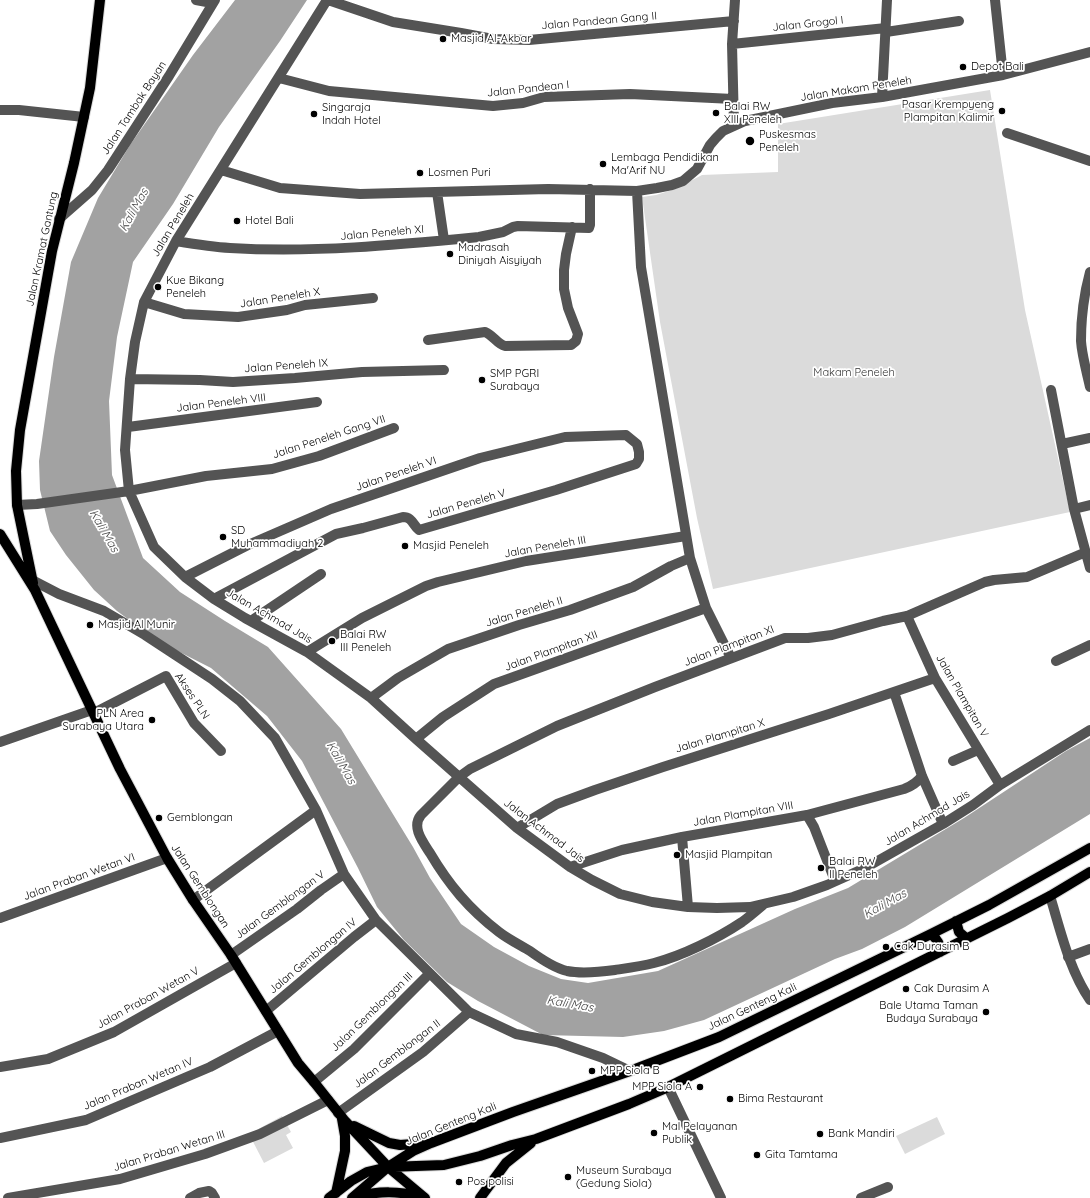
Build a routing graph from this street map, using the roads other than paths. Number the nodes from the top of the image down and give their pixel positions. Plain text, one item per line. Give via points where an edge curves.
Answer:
1 (100, 0) edge
2 (196, 0) edge
3 (327, 0) edge
4 (736, 0) edge
5 (887, 0) edge
6 (995, 0) edge
7 (214, 2) edge
8 (734, 21) junction
9 (959, 21) dead end
10 (886, 30) junction
11 (732, 44) junction
12 (1090, 52) edge
13 (1003, 75) junction
14 (279, 78) junction
15 (882, 97) junction
16 (733, 99) junction
17 (0, 110) edge
18 (84, 117) junction
19 (734, 125) junction
20 (1007, 133) dead end
21 (1090, 162) edge
22 (221, 170) junction
23 (590, 189) junction
24 (637, 191) junction
25 (438, 192) junction
26 (59, 219) junction
27 (572, 227) junction
28 (444, 240) junction
29 (176, 241) junction
30 (1090, 272) edge
31 (373, 298) dead end
32 (144, 302) junction
33 (428, 340) dead end
34 (444, 370) dead end
35 (130, 379) junction
36 (1090, 388) edge
37 (1051, 390) dead end
38 (317, 402) dead end
39 (128, 427) junction
40 (394, 428) dead end
41 (626, 435) joint
42 (1090, 438) edge
43 (1062, 444) junction
44 (124, 492) junction
45 (17, 505) junction
46 (1090, 505) edge
47 (1074, 508) junction
48 (0, 534) edge
49 (686, 536) junction
50 (1086, 552) junction
51 (690, 558) junction
52 (1090, 568) edge
53 (321, 574) dead end
54 (185, 577) junction
55 (32, 580) junction
56 (35, 590) junction
57 (214, 599) junction
58 (706, 608) junction
59 (907, 616) junction
60 (251, 621) junction
61 (1090, 645) edge
62 (307, 652) junction
63 (731, 658) junction
64 (1056, 661) dead end
65 (935, 678) junction
66 (894, 692) junction
67 (371, 698) junction
68 (93, 711) junction
69 (1090, 730) edge
70 (416, 739) junction
71 (0, 742) edge
72 (978, 750) junction
73 (221, 751) dead end
74 (953, 762) dead end
75 (922, 776) junction
76 (459, 777) junction
77 (1000, 785) junction
78 (316, 810) junction
79 (807, 815) junction
80 (943, 824) junction
81 (517, 828) junction
82 (682, 837) junction
83 (1090, 848) edge
84 (167, 858) junction
85 (570, 868) junction
86 (1090, 872) edge
87 (344, 874) junction
88 (835, 881) junction
89 (1050, 896) junction
90 (193, 900) junction
91 (766, 903) junction
92 (688, 907) junction
93 (0, 918) edge
94 (376, 920) junction
95 (956, 921) junction
96 (931, 934) junction
97 (966, 938) junction
98 (1090, 949) edge
99 (940, 952) junction
100 (1068, 956) junction
101 (233, 959) junction
102 (429, 974) junction
103 (1090, 1000) edge
104 (266, 1011) junction
105 (469, 1012) junction
106 (278, 1030) junction
107 (0, 1067) edge
108 (630, 1071) junction
109 (314, 1082) junction
110 (668, 1088) junction
111 (328, 1100) junction
112 (342, 1118) junction
113 (0, 1138) edge
114 (536, 1139) junction
115 (431, 1143) junction
116 (388, 1167) junction
117 (888, 1187) dead end
118 (332, 1196) edge
119 (424, 1197) edge
120 (8, 1198) edge
121 (190, 1198) edge
122 (215, 1198) edge
123 (353, 1198) edge
124 (480, 1198) edge
125 (721, 1198) edge
126 (861, 1198) edge

1 - 18 main road, Jalan Kramat Gantung via 90,88
2 - 7 street
3 - 8 street, Jalan Pandean Gang II via 393,22 493,39 529,40
3 - 14 street, Jalan Peneleh
4 - 8 street
5 - 10 street
6 - 13 street
7 - 26 street, Jalan Tambak Bayan via 170,76 108,170 92,190
8 - 11 street
9 - 10 street, Jalan Grogol I
10 - 11 street, Jalan Grogol I
10 - 15 street
11 - 16 street
12 - 13 street, Jalan Makam Peneleh
13 - 15 street, Jalan Makam Peneleh
14 - 16 street, Jalan Pandean I via 329,91 493,106 523,103 544,97 630,94
14 - 22 street, Jalan Peneleh
15 - 19 street, Jalan Makam Peneleh via 832,103 746,120
16 - 19 street
17 - 18 street
18 - 26 main road, Jalan Kramat Gantung
19 - 24 street, Jalan Makam Peneleh via 723,131 710,144 697,169 683,181
20 - 21 street
22 - 25 street, Jalan Makam Peneleh via 280,188 360,194
22 - 29 street, Jalan Peneleh
23 - 24 street, Jalan Makam Peneleh
23 - 25 street, Jalan Makam Peneleh
23 - 27 street, Jalan Peneleh XI via 589,228
24 - 49 street via 641,267
25 - 28 street
26 - 45 main road, Jalan Kramat Gantung via 20,430 16,471
27 - 28 street, Jalan Peneleh XI via 518,226 479,237
27 - 33 street via 564,270 564,288 571,318 578,334 576,341 571,345 502,346 485,332
28 - 29 street, Jalan Peneleh XI via 285,250 229,248
29 - 32 street, Jalan Peneleh
30 - 36 street via 1086,286 1081,342
31 - 32 street, Jalan Peneleh X via 305,304 287,310 238,317 184,314
32 - 35 street, Jalan Peneleh
34 - 35 street, Jalan Peneleh IX via 362,372 233,382
35 - 39 street, Jalan Peneleh
37 - 43 street
38 - 39 street, Jalan Peneleh VIII
39 - 44 street, Jalan Peneleh
40 - 44 street, Jalan Peneleh Gang VII via 319,456 272,469 206,476
41 - 54 street, Jalan Peneleh VI via 565,437 480,458 331,509 248,545
41 - 57 street, Jalan Peneleh V via 637,444 639,459 636,464 419,530 411,520 403,517 336,534
42 - 43 street
43 - 47 street
44 - 45 street
44 - 54 street, Jalan Achmad Jais via 154,547
45 - 55 main road, Jalan Kramat Gantung
46 - 47 street
47 - 50 street
48 - 56 main road
49 - 51 street
49 - 62 street, Jalan Peneleh III via 526,561 438,582 362,618
50 - 52 street
50 - 59 street, Jalan Plampitan XI via 1027,577 985,582
51 - 58 street
51 - 67 street, Jalan Peneleh II via 633,587 448,649 398,678
53 - 60 street
54 - 57 street, Jalan Achmad Jais
55 - 56 main road, Jalan Kramat Gantung
55 - 78 street via 59,594 104,611 205,674 240,701 275,738
56 - 68 main road, Jalan Gemblongan
57 - 60 street, Jalan Achmad Jais
58 - 63 street
58 - 70 street, Jalan Plampitan XII via 494,684 443,717
59 - 63 street, Jalan Plampitan XI via 832,635 785,638
59 - 65 street, Jalan Plampitan V
60 - 62 street, Jalan Achmad Jais
61 - 64 street
62 - 67 street, Jalan Achmad Jais
63 - 76 street, Jalan Plampitan XI via 557,726 470,769
65 - 66 street, Jalan Plampitan X
65 - 72 street, Jalan Plampitan V
66 - 75 street
66 - 81 street, Jalan Plampitan X via 663,766 556,804
67 - 70 street, Jalan Achmad Jais
68 - 71 street
68 - 73 street, Akses PLN via 166,676 194,723
68 - 84 main road, Jalan Gemblongan
69 - 77 street, Jalan Achmad Jais
70 - 76 street, Jalan Achmad Jais
72 - 74 street
72 - 77 street, Jalan Plampitan V
75 - 79 street, Jalan Plampitan VIII via 911,786
75 - 80 street
76 - 81 street, Jalan Achmad Jais
76 - 91 street, Jalan Plampitan XI via 419,819 417,826 421,839 444,875 475,913 500,933 567,971 608,971 655,963 711,939 742,922
77 - 80 street, Jalan Achmad Jais via 973,806
78 - 87 street
78 - 90 street
79 - 82 street, Jalan Plampitan VIII
79 - 88 street, Jalan Plampitan VIII
80 - 88 street, Jalan Achmad Jais via 864,868
81 - 85 street, Jalan Achmad Jais
82 - 85 street, Jalan Plampitan VIII via 622,850
82 - 92 street, Jalan Plampitan VIII
83 - 95 main road, Jalan Genteng Kali
84 - 90 main road, Jalan Gemblongan
84 - 93 street, Jalan Praban Wetan VI
85 - 92 street, Jalan Achmad Jais via 620,894
86 - 89 main road
87 - 94 street
87 - 101 street, Jalan Gemblongan V
88 - 91 street, Jalan Achmad Jais via 793,897
89 - 97 main road
89 - 100 street
90 - 101 main road, Jalan Gemblongan
91 - 92 street, Jalan Achmad Jais via 717,908
94 - 102 street
94 - 104 street, Jalan Gemblongan IV
95 - 96 main road, Jalan Genteng Kali
95 - 97 main road via 959,932
96 - 99 main road via 941,947
96 - 108 main road, Jalan Genteng Kali via 719,1037
97 - 99 main road
98 - 100 street
99 - 110 main road
100 - 103 street
101 - 104 main road, Jalan Gemblongan
101 - 107 street, Jalan Praban Wetan V via 114,1032 48,1060
102 - 105 street
102 - 109 street, Jalan Gemblongan III via 354,1049
104 - 106 main road, Jalan Gemblongan
105 - 108 street via 516,1034 556,1042 603,1058
105 - 112 street, Jalan Gemblongan II
106 - 109 main road, Jalan Gemblongan via 298,1063
106 - 113 street, Jalan Praban Wetan IV via 210,1067 86,1120
108 - 115 main road, Jalan Genteng Kali
109 - 111 main road, Jalan Gemblongan
110 - 114 main road
110 - 125 street
111 - 112 main road, Jalan Gemblongan
111 - 120 street, Jalan Praban Wetan III via 260,1134 205,1154 120,1179
112 - 115 main road via 389,1143
112 - 116 main road, Jalan Gemblongan
112 - 118 main road via 345,1151
114 - 116 main road via 444,1165
114 - 124 main road via 506,1163
115 - 116 main road, Jalan Genteng Kali
116 - 118 main road via 360,1175
116 - 119 main road, Jalan Gemblongan
116 - 123 main road
117 - 126 street
119 - 123 main road via 370,1192
121 - 122 street via 207,1191 212,1192

